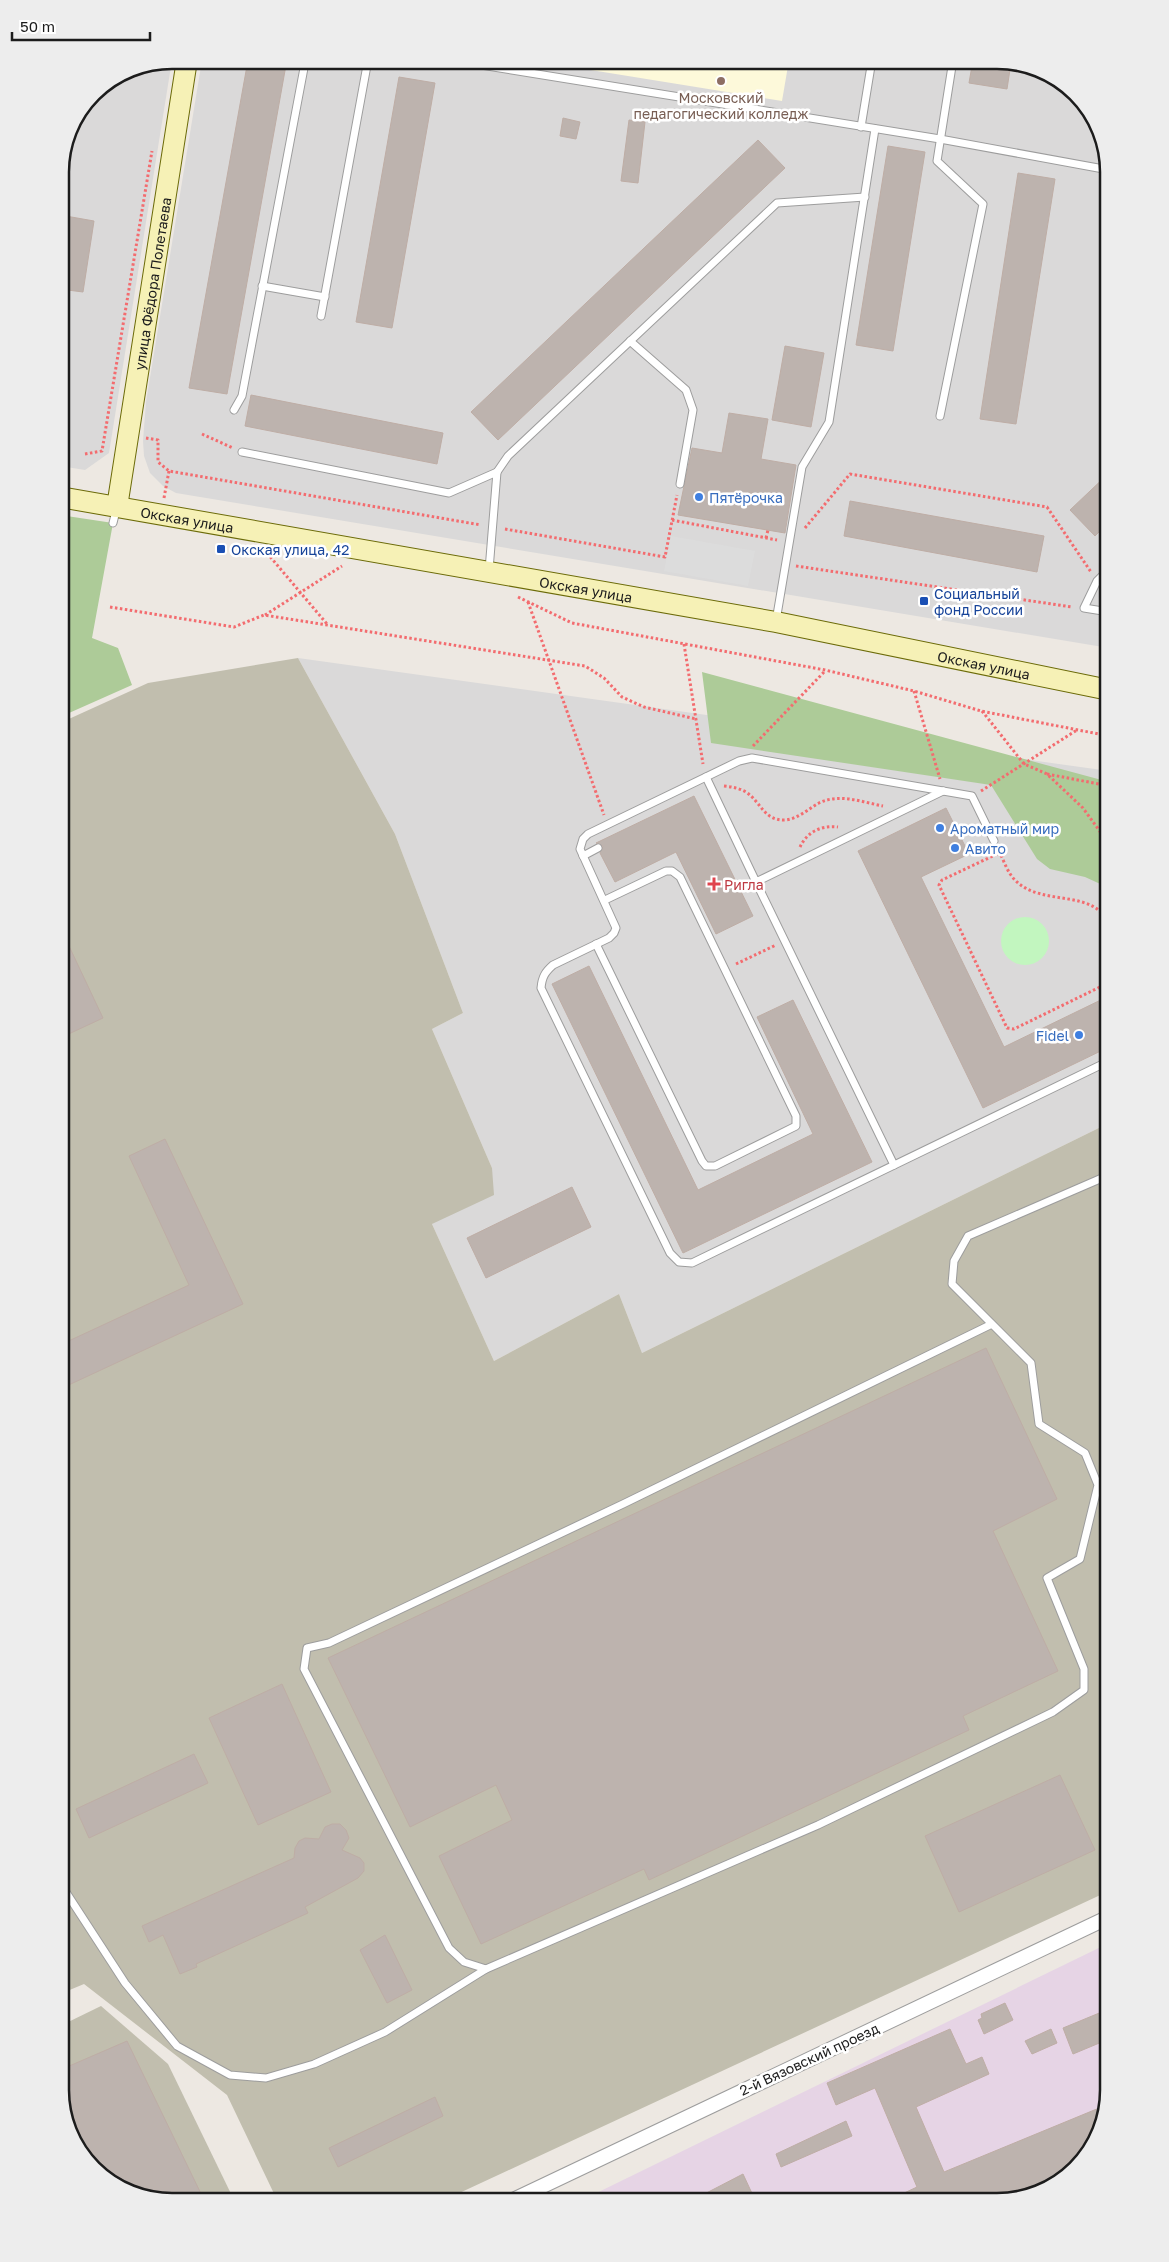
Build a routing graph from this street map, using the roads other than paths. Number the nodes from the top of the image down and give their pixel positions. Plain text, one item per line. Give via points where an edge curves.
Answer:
1 (186, 69) edge
2 (304, 69) edge
3 (366, 69) edge
4 (505, 69) edge
5 (871, 69) edge
6 (952, 69) edge
7 (861, 127) junction
8 (875, 129) junction
9 (940, 140) junction
10 (1100, 168) edge
11 (865, 197) junction
12 (262, 286) junction
13 (325, 297) junction
14 (321, 316) dead end
15 (630, 341) junction
16 (234, 410) dead end
17 (940, 416) dead end
18 (242, 452) road end
19 (497, 472) junction
20 (680, 484) road end
21 (69, 500) edge
22 (115, 515) junction
23 (488, 573) junction
24 (1100, 578) edge
25 (1100, 611) edge
26 (776, 622) junction
27 (1100, 688) edge
28 (707, 781) junction
29 (943, 791) junction
30 (994, 841) dead end
31 (598, 848) dead end
32 (583, 856) junction
33 (756, 882) junction
34 (605, 900) junction
35 (596, 944) junction
36 (1100, 1065) edge
37 (894, 1165) junction
38 (1100, 1179) edge
39 (992, 1324) junction
40 (69, 1897) edge
41 (1100, 1922) edge
42 (486, 1969) junction
43 (528, 2193) edge

1 - 22 main road, улица Фёдора Полетаева
2 - 12 lane
3 - 13 lane
4 - 7 lane
5 - 7 lane
6 - 9 lane
7 - 8 lane
8 - 9 lane
8 - 11 lane
9 - 10 lane
9 - 17 lane via 937,161 984,204
11 - 15 lane via 777,203
11 - 26 lane via 829,422 802,467
12 - 13 lane
12 - 16 lane via 242,396
13 - 14 lane
15 - 19 lane via 508,456
15 - 20 lane via 686,390 693,410
18 - 19 lane via 449,493
19 - 23 lane
21 - 22 main road, Окская улица
22 - 23 main road, Окская улица
23 - 26 main road, Окская улица
24 - 25 lane via 1084,608
26 - 27 main road, Окская улица
28 - 29 lane via 739,761 759,758
28 - 32 lane via 583,839 580,850
28 - 33 lane
29 - 30 lane via 972,796
29 - 33 lane
31 - 32 lane
32 - 34 lane
33 - 37 lane
34 - 35 lane via 616,928 609,938
34 - 35 lane via 666,871 672,870 680,877 796,1116 796,1126 715,1166 706,1166
35 - 37 lane via 545,971 541,988 674,1259 692,1263
36 - 37 lane
38 - 39 lane via 968,1236 954,1261 952,1284
39 - 42 lane via 1031,1363 1039,1424 1084,1454 1098,1485 1080,1559 1047,1578 1084,1669 1084,1690 1053,1712 818,1825
39 - 42 lane via 329,1643 307,1648 304,1669 450,1948 464,1962
40 - 42 lane via 125,1983 177,2046 230,2075 266,2078 314,2064 385,2032
41 - 43 street, 2-й Вязовский проезд

